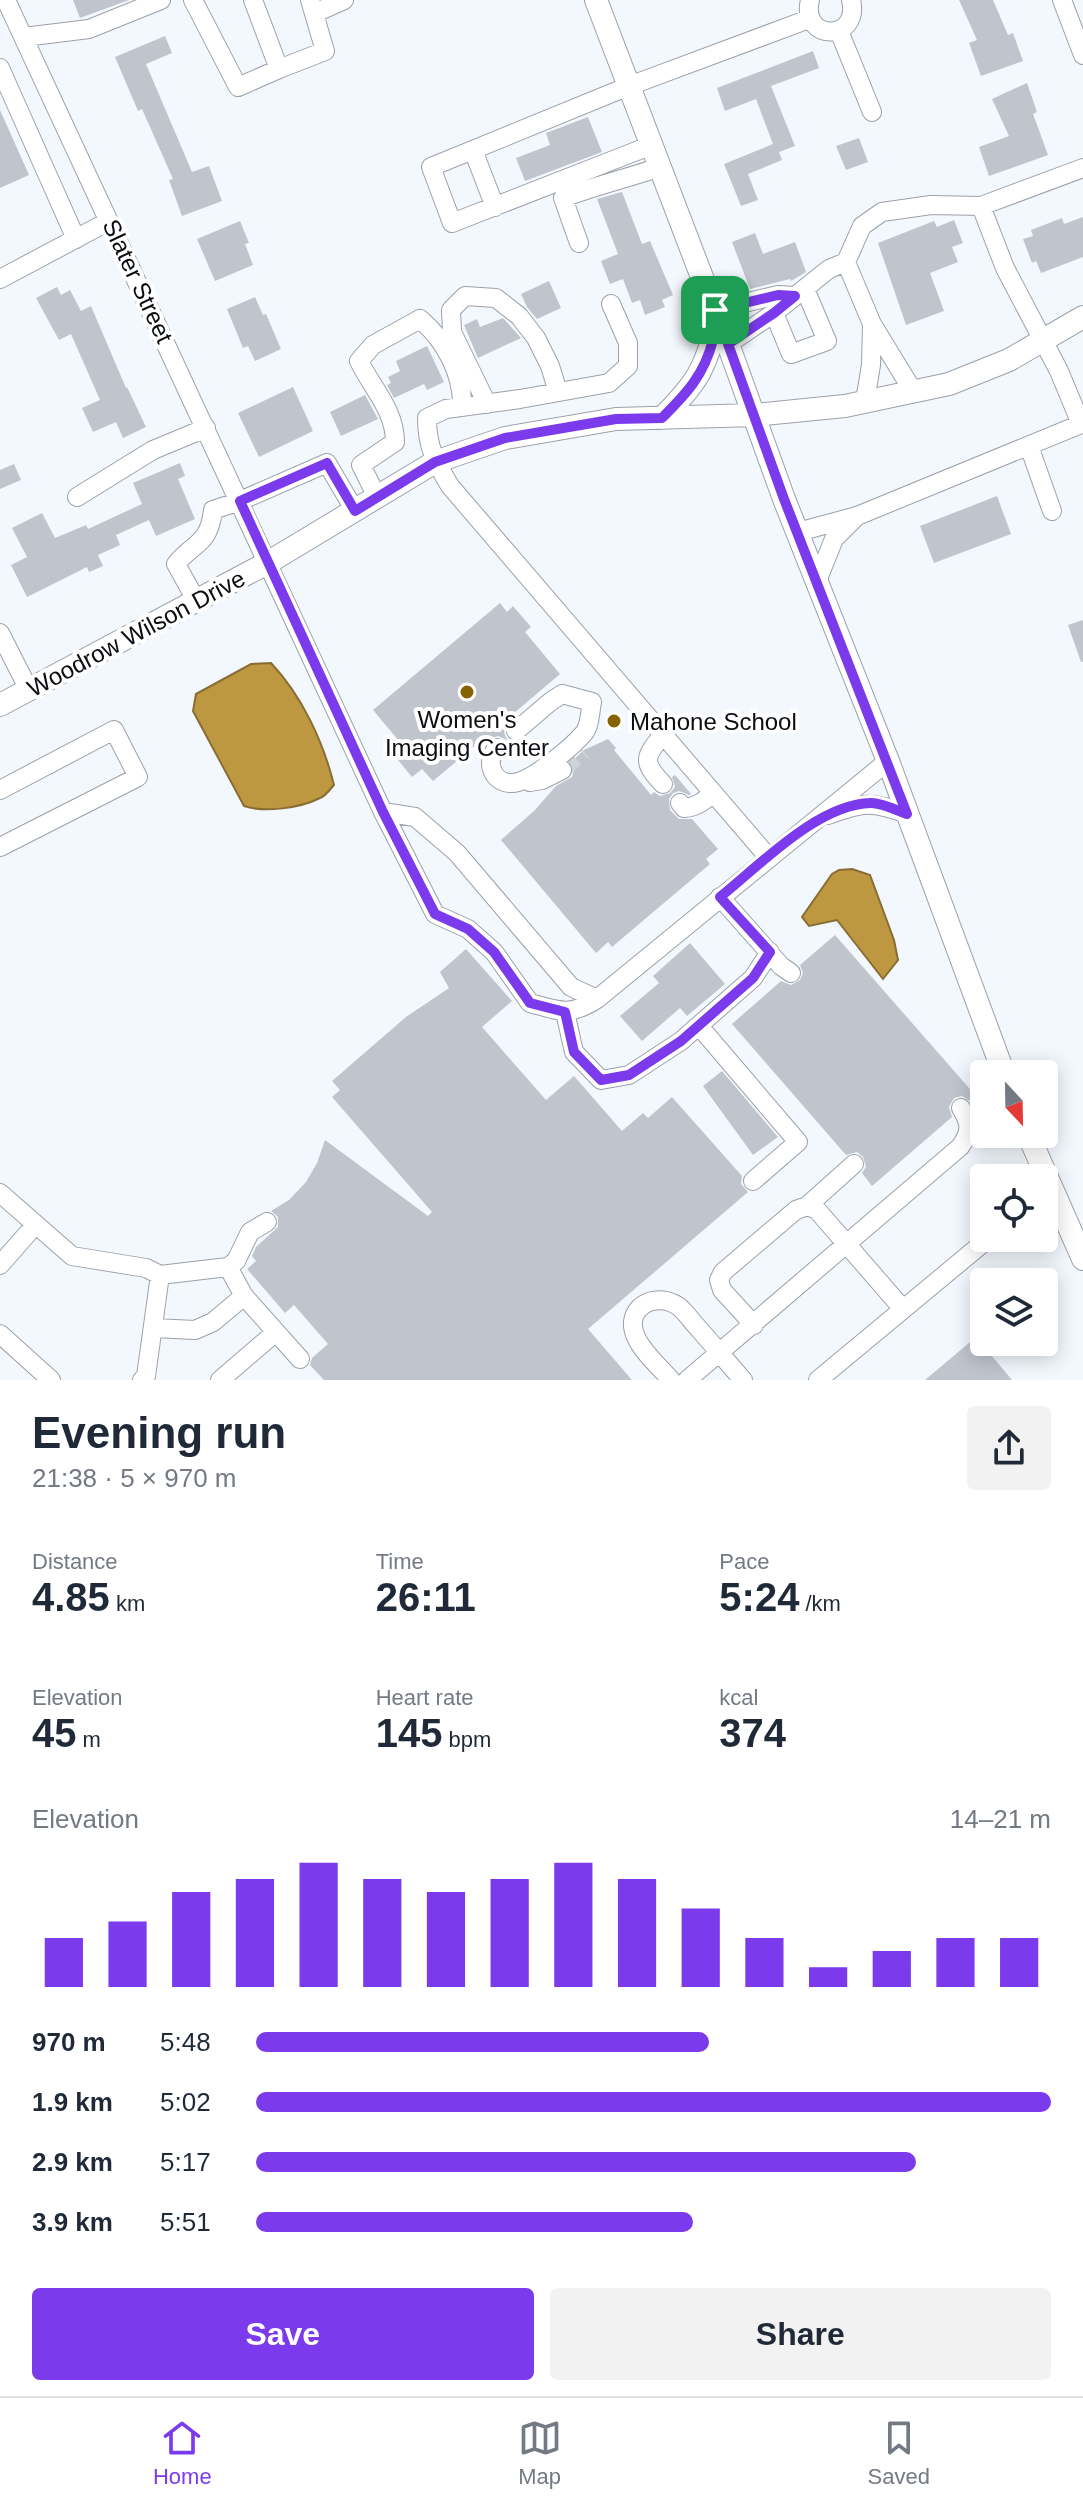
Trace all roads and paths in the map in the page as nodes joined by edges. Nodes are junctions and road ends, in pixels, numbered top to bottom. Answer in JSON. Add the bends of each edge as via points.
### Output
{"nodes":[{"id":1,"x":6,"y":0,"type":"edge"},
{"id":2,"x":161,"y":0,"type":"edge"},
{"id":3,"x":193,"y":0,"type":"edge"},
{"id":4,"x":253,"y":0,"type":"edge"},
{"id":5,"x":344,"y":0,"type":"edge"},
{"id":6,"x":596,"y":0,"type":"edge"},
{"id":7,"x":851,"y":0,"type":"edge"},
{"id":8,"x":1062,"y":0,"type":"edge"},
{"id":9,"x":312,"y":6,"type":"edge"},
{"id":10,"x":810,"y":10,"type":"edge"},
{"id":11,"x":839,"y":31,"type":"junction"},
{"id":12,"x":24,"y":37,"type":"junction"},
{"id":13,"x":1083,"y":55,"type":"edge"},
{"id":14,"x":0,"y":68,"type":"edge"},
{"id":15,"x":279,"y":69,"type":"junction"},
{"id":16,"x":629,"y":86,"type":"junction"},
{"id":17,"x":872,"y":112,"type":"dead end"},
{"id":18,"x":652,"y":145,"type":"junction"},
{"id":19,"x":473,"y":150,"type":"junction"},
{"id":20,"x":660,"y":167,"type":"junction"},
{"id":21,"x":1083,"y":168,"type":"edge"},
{"id":22,"x":981,"y":206,"type":"junction"},
{"id":23,"x":495,"y":207,"type":"junction"},
{"id":24,"x":109,"y":221,"type":"junction"},
{"id":25,"x":76,"y":239,"type":"junction"},
{"id":26,"x":579,"y":243,"type":"dead end"},
{"id":27,"x":846,"y":262,"type":"junction"},
{"id":28,"x":0,"y":279,"type":"edge"},
{"id":29,"x":800,"y":293,"type":"junction"},
{"id":30,"x":611,"y":304,"type":"dead end"},
{"id":31,"x":774,"y":313,"type":"junction"},
{"id":32,"x":717,"y":314,"type":"junction"},
{"id":33,"x":1083,"y":317,"type":"edge"},
{"id":34,"x":872,"y":324,"type":"junction"},
{"id":35,"x":1043,"y":340,"type":"junction"},
{"id":36,"x":728,"y":344,"type":"junction"},
{"id":37,"x":913,"y":391,"type":"junction"},
{"id":38,"x":558,"y":392,"type":"junction"},
{"id":39,"x":865,"y":401,"type":"junction"},
{"id":40,"x":487,"y":404,"type":"junction"},
{"id":41,"x":462,"y":407,"type":"junction"},
{"id":42,"x":755,"y":415,"type":"junction"},
{"id":43,"x":662,"y":418,"type":"junction"},
{"id":44,"x":206,"y":428,"type":"junction"},
{"id":45,"x":1029,"y":446,"type":"junction"},
{"id":46,"x":435,"y":462,"type":"junction"},
{"id":47,"x":77,"y":497,"type":"dead end"},
{"id":48,"x":377,"y":497,"type":"junction"},
{"id":49,"x":240,"y":501,"type":"junction"},
{"id":50,"x":355,"y":511,"type":"junction"},
{"id":51,"x":1052,"y":511,"type":"dead end"},
{"id":52,"x":857,"y":516,"type":"junction"},
{"id":53,"x":798,"y":532,"type":"junction"},
{"id":54,"x":269,"y":562,"type":"junction"},
{"id":55,"x":817,"y":581,"type":"junction"},
{"id":56,"x":196,"y":600,"type":"junction"},
{"id":57,"x":1,"y":639,"type":"edge"},
{"id":58,"x":617,"y":681,"type":"junction"},
{"id":59,"x":29,"y":690,"type":"junction"},
{"id":60,"x":0,"y":705,"type":"edge"},
{"id":61,"x":590,"y":711,"type":"junction"},
{"id":62,"x":516,"y":731,"type":"dead end"},
{"id":63,"x":663,"y":735,"type":"junction"},
{"id":64,"x":497,"y":748,"type":"dead end"},
{"id":65,"x":583,"y":751,"type":"tunnel mouth"},
{"id":66,"x":888,"y":761,"type":"junction"},
{"id":67,"x":562,"y":770,"type":"tunnel mouth"},
{"id":68,"x":515,"y":784,"type":"junction"},
{"id":69,"x":663,"y":784,"type":"dead end"},
{"id":70,"x":0,"y":790,"type":"edge"},
{"id":71,"x":713,"y":793,"type":"junction"},
{"id":72,"x":680,"y":803,"type":"dead end"},
{"id":73,"x":383,"y":812,"type":"junction"},
{"id":74,"x":907,"y":814,"type":"junction"},
{"id":75,"x":814,"y":821,"type":"junction"},
{"id":76,"x":0,"y":847,"type":"edge"},
{"id":77,"x":769,"y":858,"type":"junction"},
{"id":78,"x":720,"y":897,"type":"junction"},
{"id":79,"x":597,"y":999,"type":"junction"},
{"id":80,"x":565,"y":1012,"type":"junction"},
{"id":81,"x":699,"y":1026,"type":"junction"},
{"id":82,"x":999,"y":1060,"type":"edge"},
{"id":83,"x":961,"y":1108,"type":"dead end"},
{"id":84,"x":854,"y":1164,"type":"dead end"},
{"id":85,"x":753,"y":1181,"type":"dead end"},
{"id":86,"x":0,"y":1193,"type":"edge"},
{"id":87,"x":807,"y":1206,"type":"junction"},
{"id":88,"x":1058,"y":1211,"type":"edge"},
{"id":89,"x":267,"y":1222,"type":"dead end"},
{"id":90,"x":35,"y":1225,"type":"junction"},
{"id":91,"x":846,"y":1243,"type":"junction"},
{"id":92,"x":972,"y":1252,"type":"edge"},
{"id":93,"x":1083,"y":1259,"type":"edge"},
{"id":94,"x":1,"y":1261,"type":"edge"},
{"id":95,"x":228,"y":1267,"type":"junction"},
{"id":96,"x":160,"y":1275,"type":"junction"},
{"id":97,"x":244,"y":1296,"type":"junction"},
{"id":98,"x":902,"y":1308,"type":"junction"},
{"id":99,"x":754,"y":1325,"type":"junction"},
{"id":100,"x":154,"y":1328,"type":"junction"},
{"id":101,"x":276,"y":1332,"type":"junction"},
{"id":102,"x":0,"y":1334,"type":"edge"},
{"id":103,"x":719,"y":1352,"type":"junction"},
{"id":104,"x":300,"y":1359,"type":"dead end"},
{"id":105,"x":51,"y":1380,"type":"edge"},
{"id":106,"x":142,"y":1380,"type":"edge"},
{"id":107,"x":220,"y":1380,"type":"edge"},
{"id":108,"x":671,"y":1380,"type":"edge"},
{"id":109,"x":687,"y":1380,"type":"edge"},
{"id":110,"x":743,"y":1380,"type":"edge"},
{"id":111,"x":818,"y":1380,"type":"edge"}],
"edges":[{"from":1,"to":12,"type":"street","name":"Slater Street"},
{"from":2,"to":12,"type":"street","via":[[89,29]]},
{"from":3,"to":15,"type":"street","via":[[238,87]]},
{"from":4,"to":15,"type":"street"},
{"from":5,"to":9,"type":"street"},
{"from":6,"to":16,"type":"main road"},
{"from":7,"to":11,"type":"street","via":[[851,18]]},
{"from":8,"to":13,"type":"street"},
{"from":9,"to":15,"type":"street","via":[[325,51]]},
{"from":10,"to":11,"type":"street","via":[[822,30]]},
{"from":10,"to":16,"type":"street"},
{"from":11,"to":17,"type":"street"},
{"from":12,"to":24,"type":"street","name":"Slater Street"},
{"from":14,"to":25,"type":"street"},
{"from":16,"to":18,"type":"main road"},
{"from":16,"to":19,"type":"street"},
{"from":18,"to":20,"type":"main road"},
{"from":18,"to":23,"type":"street"},
{"from":19,"to":23,"type":"street"},
{"from":19,"to":23,"type":"street","via":[[431,167],[452,223]]},
{"from":20,"to":26,"type":"street","via":[[563,198]]},
{"from":20,"to":32,"type":"main road"},
{"from":21,"to":22,"type":"street"},
{"from":22,"to":27,"type":"street","via":[[931,205],[882,212],[862,226]]},
{"from":22,"to":35,"type":"street","via":[[1005,268]]},
{"from":24,"to":25,"type":"street"},
{"from":24,"to":44,"type":"street","name":"Slater Street"},
{"from":25,"to":28,"type":"street"},
{"from":27,"to":29,"type":"street"},
{"from":27,"to":34,"type":"street"},
{"from":29,"to":31,"type":"street"},
{"from":29,"to":31,"type":"street","via":[[827,341],[791,354]]},
{"from":29,"to":32,"type":"street"},
{"from":30,"to":38,"type":"street","via":[[628,343],[628,366],[609,383]]},
{"from":31,"to":36,"type":"street"},
{"from":32,"to":36,"type":"main road"},
{"from":32,"to":43,"type":"main road","via":[[708,359],[693,385]]},
{"from":33,"to":35,"type":"main road","name":"Woodrow Wilson Drive"},
{"from":34,"to":37,"type":"street"},
{"from":34,"to":39,"type":"street"},
{"from":35,"to":37,"type":"main road","name":"Woodrow Wilson Drive","via":[[949,384]]},
{"from":35,"to":45,"type":"street","via":[[1081,424]]},
{"from":36,"to":42,"type":"main road"},
{"from":37,"to":39,"type":"main road","name":"Woodrow Wilson Drive"},
{"from":38,"to":40,"type":"street"},
{"from":38,"to":40,"type":"street","via":[[536,338],[519,316],[496,298],[465,296],[451,310],[452,332]]},
{"from":39,"to":42,"type":"main road","name":"Woodrow Wilson Drive"},
{"from":40,"to":41,"type":"street"},
{"from":41,"to":46,"type":"street","via":[[427,418],[427,441]]},
{"from":41,"to":48,"type":"street","via":[[463,389],[454,366],[435,331],[420,319],[373,345],[359,361],[393,421],[395,442],[361,465]]},
{"from":42,"to":43,"type":"main road","name":"Woodrow Wilson Drive"},
{"from":42,"to":53,"type":"main road"},
{"from":43,"to":46,"type":"main road","name":"Woodrow Wilson Drive","via":[[616,419],[518,436]]},
{"from":44,"to":47,"type":"street","via":[[153,450]]},
{"from":44,"to":49,"type":"street","name":"Slater Street"},
{"from":45,"to":51,"type":"street"},
{"from":45,"to":52,"type":"street"},
{"from":46,"to":48,"type":"main road","name":"Woodrow Wilson Drive"},
{"from":46,"to":58,"type":"street"},
{"from":48,"to":50,"type":"main road","name":"Woodrow Wilson Drive"},
{"from":49,"to":50,"type":"street","via":[[327,463]]},
{"from":49,"to":54,"type":"street","name":"Slater Street"},
{"from":49,"to":56,"type":"street","via":[[213,510],[204,540],[176,564]]},
{"from":50,"to":54,"type":"main road","name":"Woodrow Wilson Drive"},
{"from":52,"to":53,"type":"street"},
{"from":52,"to":55,"type":"street","via":[[834,539]]},
{"from":53,"to":55,"type":"main road"},
{"from":54,"to":56,"type":"main road","name":"Woodrow Wilson Drive"},
{"from":54,"to":73,"type":"street","name":"Slater Street"},
{"from":55,"to":66,"type":"main road"},
{"from":56,"to":59,"type":"main road","name":"Woodrow Wilson Drive"},
{"from":57,"to":59,"type":"street"},
{"from":58,"to":61,"type":"street"},
{"from":58,"to":63,"type":"street"},
{"from":59,"to":60,"type":"main road","name":"Woodrow Wilson Drive"},
{"from":61,"to":62,"type":"street","via":[[562,694]]},
{"from":61,"to":65,"type":"street","via":[[591,739]]},
{"from":61,"to":68,"type":"street","via":[[586,731]]},
{"from":63,"to":69,"type":"street","via":[[649,751],[647,763]]},
{"from":63,"to":71,"type":"street"},
{"from":64,"to":68,"type":"street","via":[[490,765],[494,775]]},
{"from":66,"to":74,"type":"main road"},
{"from":66,"to":75,"type":"street"},
{"from":67,"to":68,"type":"street"},
{"from":70,"to":76,"type":"street","via":[[114,730],[138,777]]},
{"from":71,"to":72,"type":"street","via":[[691,808]]},
{"from":71,"to":77,"type":"street"},
{"from":73,"to":79,"type":"street","via":[[415,817],[457,853],[571,987]]},
{"from":73,"to":80,"type":"street","name":"Slater Street","via":[[435,914],[468,929],[494,952],[530,1003]]},
{"from":74,"to":75,"type":"street","via":[[872,803]]},
{"from":74,"to":82,"type":"main road"},
{"from":75,"to":77,"type":"street"},
{"from":77,"to":78,"type":"street"},
{"from":78,"to":79,"type":"street"},
{"from":78,"to":81,"type":"street","via":[[781,968],[753,978]]},
{"from":79,"to":80,"type":"street"},
{"from":80,"to":81,"type":"street","via":[[574,1052],[601,1080],[629,1075]]},
{"from":81,"to":85,"type":"street","via":[[798,1142]]},
{"from":83,"to":91,"type":"street","via":[[970,1122],[960,1147]]},
{"from":84,"to":87,"type":"street"},
{"from":86,"to":90,"type":"street"},
{"from":87,"to":91,"type":"street"},
{"from":87,"to":99,"type":"street","via":[[796,1210],[719,1280]]},
{"from":88,"to":93,"type":"main road"},
{"from":89,"to":95,"type":"street","via":[[250,1232]]},
{"from":90,"to":94,"type":"street"},
{"from":90,"to":96,"type":"street","via":[[72,1256]]},
{"from":91,"to":98,"type":"street"},
{"from":91,"to":99,"type":"street"},
{"from":92,"to":98,"type":"street"},
{"from":95,"to":96,"type":"street"},
{"from":95,"to":97,"type":"street"},
{"from":96,"to":100,"type":"street"},
{"from":97,"to":100,"type":"street","via":[[195,1330]]},
{"from":97,"to":101,"type":"street"},
{"from":98,"to":111,"type":"street"},
{"from":99,"to":103,"type":"street"},
{"from":100,"to":106,"type":"street"},
{"from":101,"to":104,"type":"street"},
{"from":101,"to":107,"type":"street"},
{"from":102,"to":105,"type":"street"},
{"from":103,"to":108,"type":"street","via":[[679,1307],[651,1300],[640,1307],[633,1328]]},
{"from":103,"to":109,"type":"street"},
{"from":103,"to":110,"type":"street"}]}
